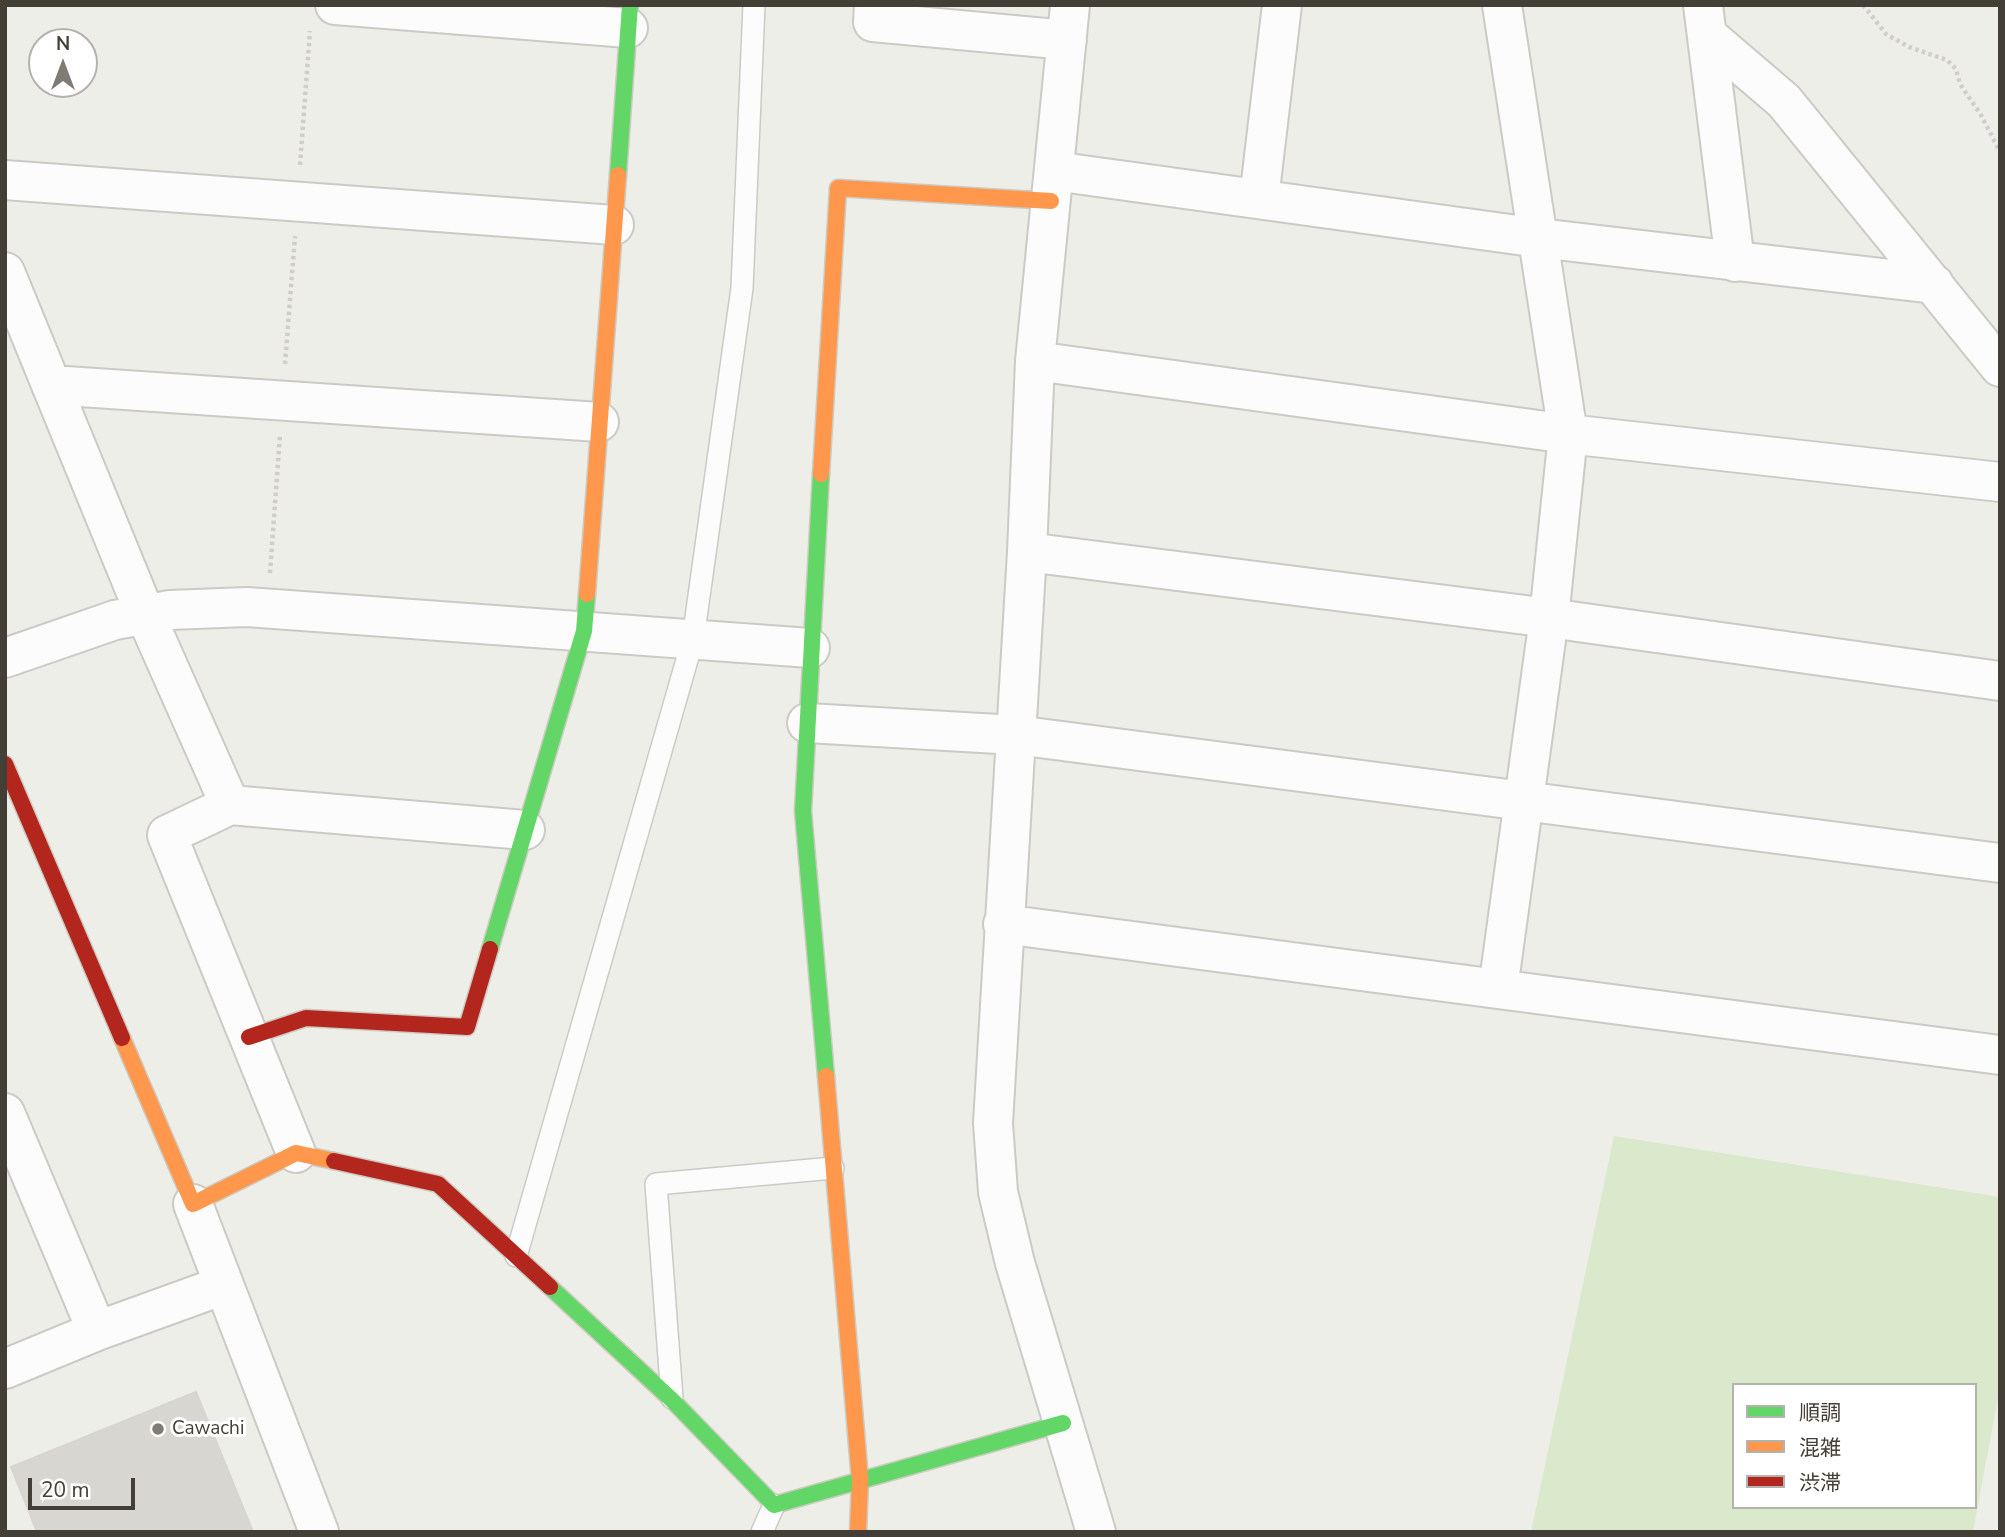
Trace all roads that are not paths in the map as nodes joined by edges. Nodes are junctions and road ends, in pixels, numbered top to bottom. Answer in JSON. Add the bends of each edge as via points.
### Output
{"nodes":[{"id":1,"x":754,"y":5,"type":"edge"},
{"id":2,"x":874,"y":5,"type":"edge"},
{"id":3,"x":1282,"y":5,"type":"edge"},
{"id":4,"x":1502,"y":5,"type":"edge"},
{"id":5,"x":323,"y":12,"type":"edge"},
{"id":6,"x":629,"y":17,"type":"edge"},
{"id":7,"x":1705,"y":21,"type":"edge"},
{"id":8,"x":1069,"y":22,"type":"edge"},
{"id":9,"x":5,"y":180,"type":"edge"},
{"id":10,"x":1052,"y":186,"type":"junction"},
{"id":11,"x":1259,"y":199,"type":"junction"},
{"id":12,"x":614,"y":225,"type":"junction"},
{"id":13,"x":1538,"y":238,"type":"junction"},
{"id":14,"x":1735,"y":262,"type":"junction"},
{"id":15,"x":5,"y":272,"type":"edge"},
{"id":16,"x":1934,"y":284,"type":"junction"},
{"id":17,"x":1035,"y":361,"type":"junction"},
{"id":18,"x":2000,"y":366,"type":"edge"},
{"id":19,"x":51,"y":385,"type":"junction"},
{"id":20,"x":599,"y":422,"type":"junction"},
{"id":21,"x":1568,"y":434,"type":"junction"},
{"id":22,"x":2000,"y":482,"type":"edge"},
{"id":23,"x":1027,"y":552,"type":"junction"},
{"id":24,"x":145,"y":614,"type":"junction"},
{"id":25,"x":1549,"y":618,"type":"junction"},
{"id":26,"x":584,"y":631,"type":"junction"},
{"id":27,"x":693,"y":639,"type":"junction"},
{"id":28,"x":810,"y":648,"type":"junction"},
{"id":29,"x":5,"y":658,"type":"edge"},
{"id":30,"x":2000,"y":681,"type":"edge"},
{"id":31,"x":807,"y":723,"type":"junction"},
{"id":32,"x":1016,"y":735,"type":"junction"},
{"id":33,"x":5,"y":764,"type":"edge"},
{"id":34,"x":1525,"y":800,"type":"junction"},
{"id":35,"x":230,"y":805,"type":"junction"},
{"id":36,"x":525,"y":830,"type":"junction"},
{"id":37,"x":2000,"y":863,"type":"edge"},
{"id":38,"x":1003,"y":924,"type":"junction"},
{"id":39,"x":1498,"y":989,"type":"junction"},
{"id":40,"x":249,"y":1037,"type":"junction"},
{"id":41,"x":2000,"y":1055,"type":"edge"},
{"id":42,"x":5,"y":1113,"type":"edge"},
{"id":43,"x":296,"y":1153,"type":"junction"},
{"id":44,"x":833,"y":1168,"type":"junction"},
{"id":45,"x":193,"y":1204,"type":"junction"},
{"id":46,"x":516,"y":1256,"type":"junction"},
{"id":47,"x":225,"y":1285,"type":"junction"},
{"id":48,"x":97,"y":1331,"type":"junction"},
{"id":49,"x":5,"y":1368,"type":"edge"},
{"id":50,"x":672,"y":1400,"type":"junction"},
{"id":51,"x":1063,"y":1423,"type":"junction"},
{"id":52,"x":860,"y":1480,"type":"junction"},
{"id":53,"x":774,"y":1505,"type":"junction"},
{"id":54,"x":319,"y":1532,"type":"edge"},
{"id":55,"x":762,"y":1532,"type":"edge"},
{"id":56,"x":858,"y":1532,"type":"edge"},
{"id":57,"x":1096,"y":1532,"type":"edge"}],
"edges":[{"from":1,"to":27,"type":"lane","via":[[742,288]]},
{"from":2,"to":8,"type":"street","via":[[873,22]]},
{"from":3,"to":11,"type":"street"},
{"from":4,"to":13,"type":"street"},
{"from":5,"to":6,"type":"street"},
{"from":6,"to":12,"type":"street"},
{"from":7,"to":14,"type":"street"},
{"from":7,"to":16,"type":"street","via":[[1784,101]]},
{"from":8,"to":10,"type":"street"},
{"from":9,"to":12,"type":"street"},
{"from":10,"to":11,"type":"street"},
{"from":10,"to":17,"type":"street"},
{"from":10,"to":28,"type":"street","via":[[838,188]]},
{"from":11,"to":13,"type":"street"},
{"from":12,"to":20,"type":"street"},
{"from":13,"to":14,"type":"street"},
{"from":13,"to":21,"type":"street"},
{"from":14,"to":16,"type":"street"},
{"from":15,"to":19,"type":"street"},
{"from":16,"to":18,"type":"street"},
{"from":17,"to":21,"type":"street"},
{"from":17,"to":23,"type":"street"},
{"from":19,"to":20,"type":"street"},
{"from":19,"to":24,"type":"street"},
{"from":20,"to":26,"type":"street"},
{"from":21,"to":22,"type":"street"},
{"from":21,"to":25,"type":"street"},
{"from":23,"to":25,"type":"street"},
{"from":23,"to":32,"type":"street"},
{"from":24,"to":26,"type":"street","via":[[267,608]]},
{"from":24,"to":29,"type":"street"},
{"from":24,"to":35,"type":"street"},
{"from":25,"to":30,"type":"street"},
{"from":25,"to":34,"type":"street"},
{"from":26,"to":27,"type":"street"},
{"from":26,"to":36,"type":"street"},
{"from":27,"to":28,"type":"street"},
{"from":27,"to":46,"type":"lane"},
{"from":28,"to":31,"type":"street"},
{"from":31,"to":32,"type":"street"},
{"from":31,"to":44,"type":"street","via":[[803,811]]},
{"from":32,"to":34,"type":"street"},
{"from":32,"to":38,"type":"street"},
{"from":33,"to":45,"type":"street"},
{"from":34,"to":37,"type":"street"},
{"from":34,"to":39,"type":"street"},
{"from":35,"to":36,"type":"street"},
{"from":35,"to":40,"type":"street","via":[[167,835]]},
{"from":36,"to":40,"type":"street","via":[[467,1027],[306,1018]]},
{"from":38,"to":39,"type":"street"},
{"from":38,"to":51,"type":"street","via":[[993,1124],[998,1192]]},
{"from":39,"to":41,"type":"street"},
{"from":40,"to":43,"type":"street"},
{"from":42,"to":48,"type":"street"},
{"from":43,"to":45,"type":"street"},
{"from":43,"to":46,"type":"street","via":[[438,1184]]},
{"from":44,"to":50,"type":"lane","via":[[656,1184]]},
{"from":44,"to":52,"type":"street"},
{"from":45,"to":47,"type":"street"},
{"from":46,"to":50,"type":"street"},
{"from":47,"to":48,"type":"street"},
{"from":47,"to":54,"type":"street"},
{"from":48,"to":49,"type":"street"},
{"from":50,"to":53,"type":"street"},
{"from":51,"to":52,"type":"street"},
{"from":51,"to":57,"type":"street"},
{"from":52,"to":53,"type":"street"},
{"from":52,"to":56,"type":"street"},
{"from":53,"to":55,"type":"lane"}]}
